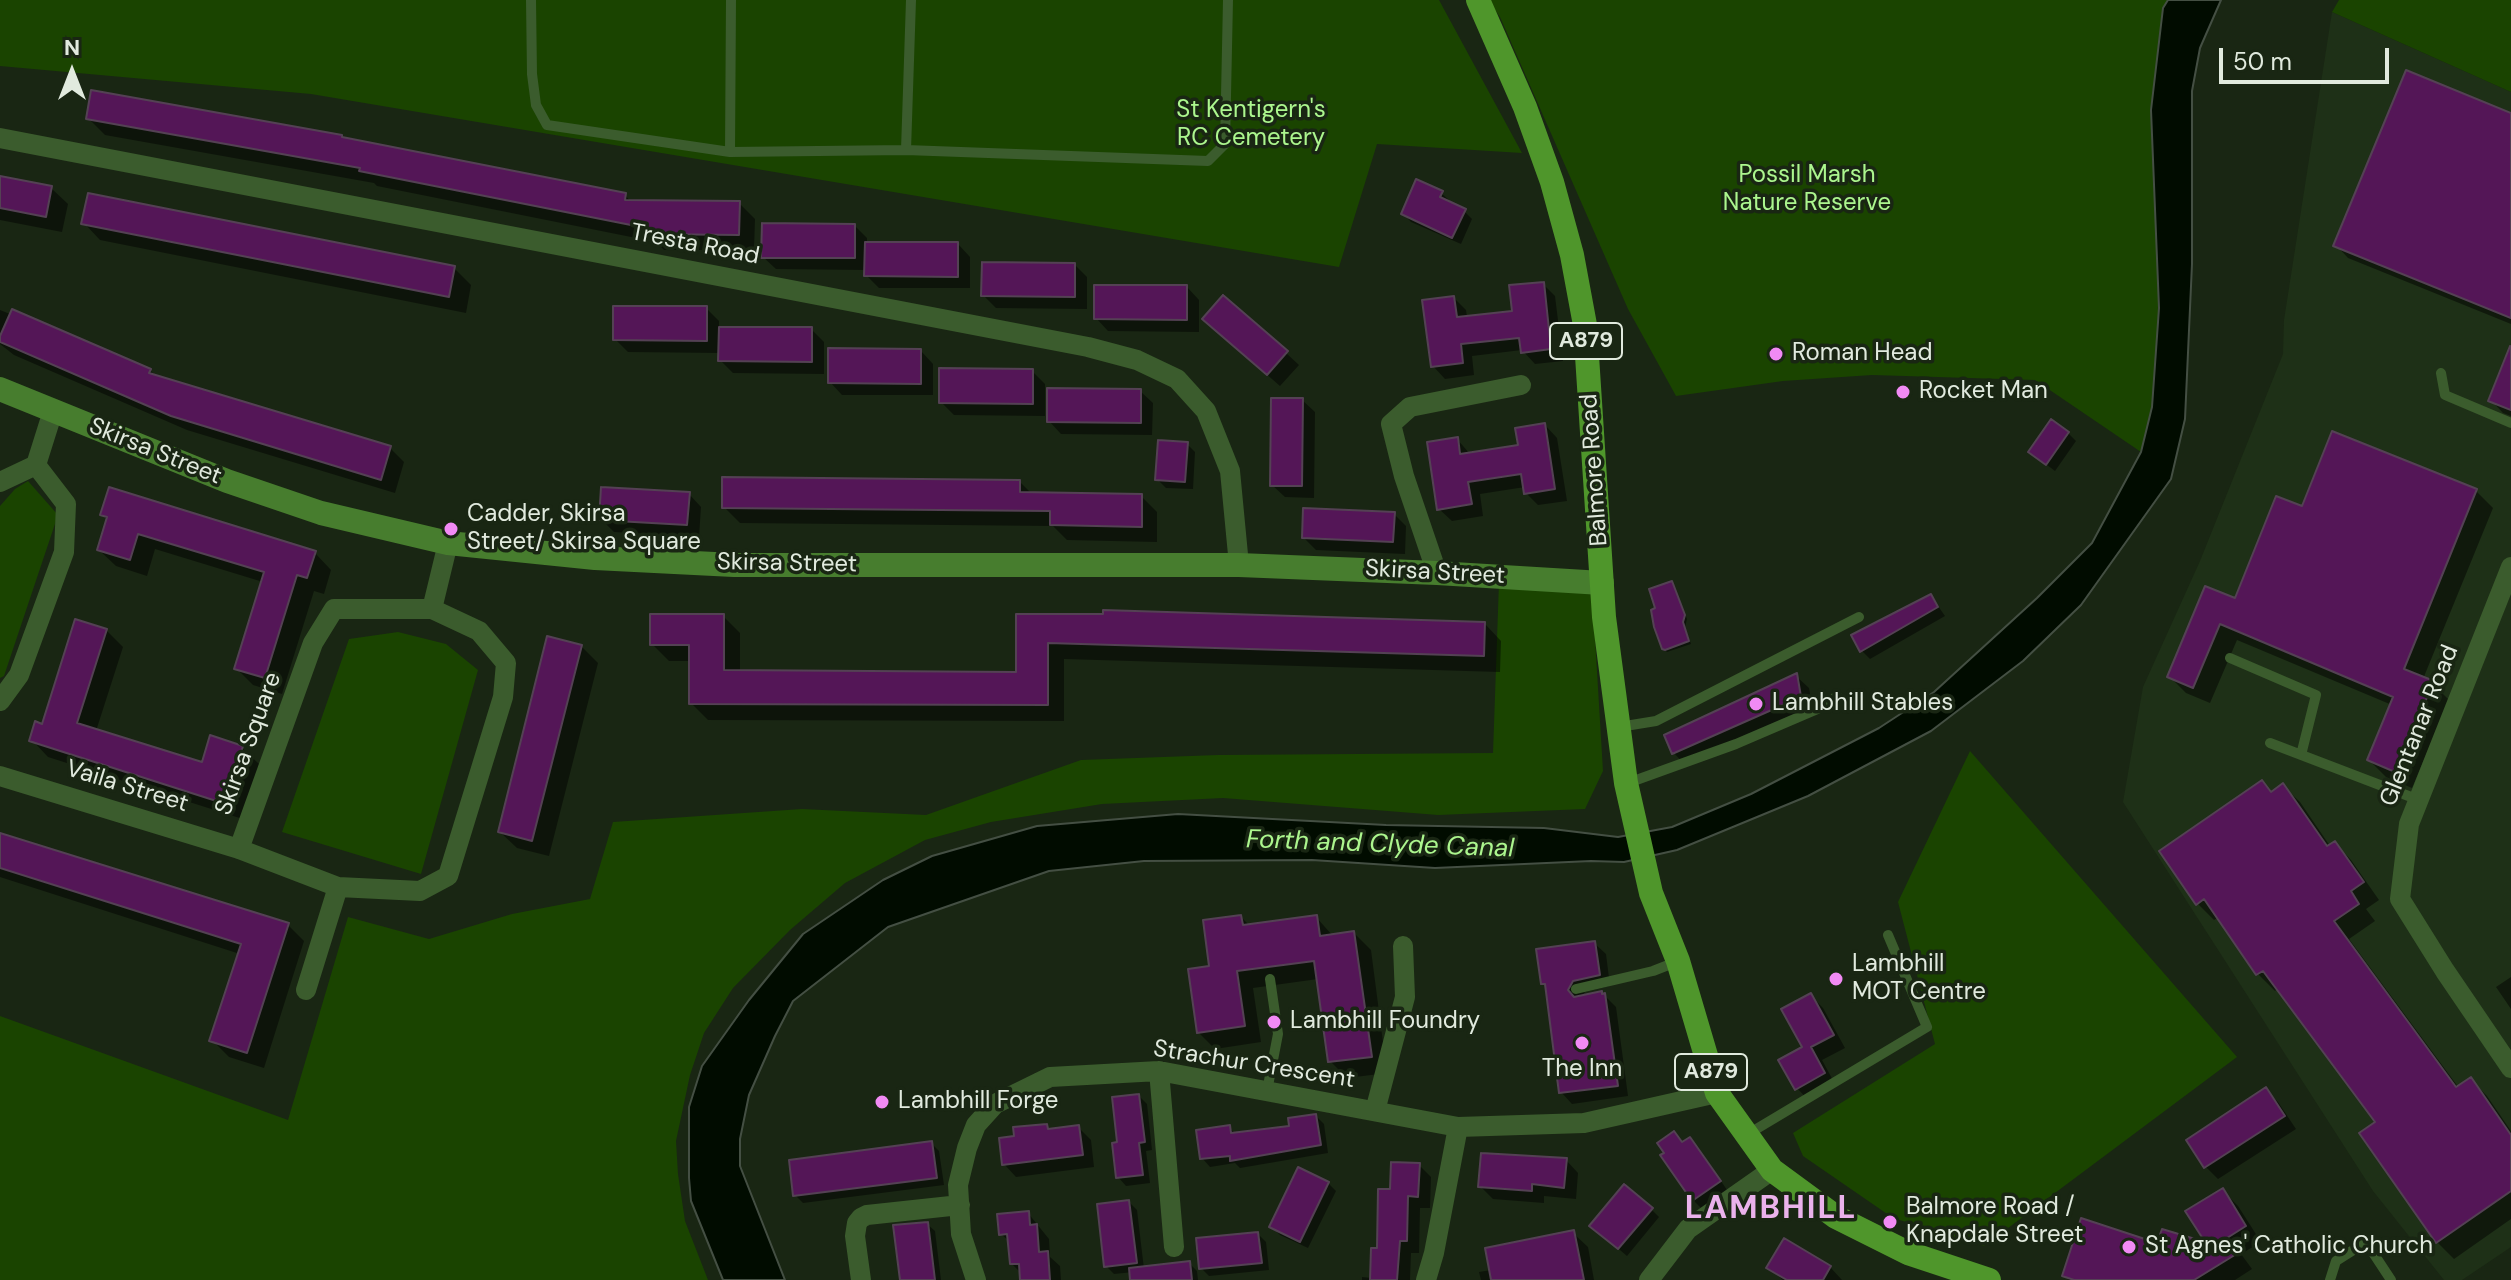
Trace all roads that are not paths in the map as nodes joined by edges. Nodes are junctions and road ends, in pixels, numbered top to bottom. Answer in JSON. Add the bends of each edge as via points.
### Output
{"nodes":[{"id":1,"x":531,"y":0,"type":"edge"},
{"id":2,"x":731,"y":0,"type":"edge"},
{"id":3,"x":911,"y":0,"type":"edge"},
{"id":4,"x":1228,"y":0,"type":"edge"},
{"id":5,"x":1478,"y":0,"type":"edge"},
{"id":6,"x":0,"y":138,"type":"edge"},
{"id":7,"x":906,"y":150,"type":"junction"},
{"id":8,"x":730,"y":152,"type":"junction"},
{"id":9,"x":2441,"y":373,"type":"dead end"},
{"id":10,"x":1521,"y":385,"type":"dead end"},
{"id":11,"x":0,"y":389,"type":"edge"},
{"id":12,"x":53,"y":411,"type":"junction"},
{"id":13,"x":2511,"y":423,"type":"edge"},
{"id":14,"x":36,"y":465,"type":"junction"},
{"id":15,"x":0,"y":482,"type":"edge"},
{"id":16,"x":448,"y":543,"type":"junction"},
{"id":17,"x":1239,"y":565,"type":"junction"},
{"id":18,"x":2511,"y":567,"type":"edge"},
{"id":19,"x":1437,"y":573,"type":"junction"},
{"id":20,"x":1602,"y":583,"type":"junction"},
{"id":21,"x":432,"y":609,"type":"junction"},
{"id":22,"x":1859,"y":617,"type":"dead end"},
{"id":23,"x":2230,"y":658,"type":"dead end"},
{"id":24,"x":1837,"y":696,"type":"dead end"},
{"id":25,"x":0,"y":701,"type":"edge"},
{"id":26,"x":1617,"y":727,"type":"junction"},
{"id":27,"x":2270,"y":743,"type":"dead end"},
{"id":28,"x":2301,"y":755,"type":"junction"},
{"id":29,"x":0,"y":776,"type":"edge"},
{"id":30,"x":1626,"y":783,"type":"junction"},
{"id":31,"x":2419,"y":800,"type":"junction"},
{"id":32,"x":239,"y":849,"type":"junction"},
{"id":33,"x":338,"y":887,"type":"junction"},
{"id":34,"x":1888,"y":935,"type":"dead end"},
{"id":35,"x":1403,"y":946,"type":"dead end"},
{"id":36,"x":1678,"y":961,"type":"junction"},
{"id":37,"x":1270,"y":979,"type":"dead end"},
{"id":38,"x":1576,"y":989,"type":"dead end"},
{"id":39,"x":306,"y":990,"type":"dead end"},
{"id":40,"x":2511,"y":1068,"type":"edge"},
{"id":41,"x":1159,"y":1071,"type":"junction"},
{"id":42,"x":1267,"y":1092,"type":"junction"},
{"id":43,"x":1717,"y":1093,"type":"junction"},
{"id":44,"x":1375,"y":1111,"type":"junction"},
{"id":45,"x":1458,"y":1127,"type":"junction"},
{"id":46,"x":1746,"y":1135,"type":"junction"},
{"id":47,"x":1772,"y":1170,"type":"junction"},
{"id":48,"x":960,"y":1205,"type":"junction"},
{"id":49,"x":1174,"y":1247,"type":"dead end"},
{"id":50,"x":861,"y":1280,"type":"edge"},
{"id":51,"x":976,"y":1280,"type":"edge"},
{"id":52,"x":1426,"y":1280,"type":"edge"},
{"id":53,"x":1649,"y":1280,"type":"edge"},
{"id":54,"x":1989,"y":1280,"type":"edge"},
{"id":55,"x":2330,"y":1280,"type":"edge"},
{"id":56,"x":2391,"y":1280,"type":"edge"}],
"edges":[{"from":1,"to":8,"type":"lane","via":[[532,74],[536,105],[547,125]]},
{"from":2,"to":8,"type":"lane"},
{"from":3,"to":7,"type":"lane"},
{"from":4,"to":7,"type":"lane","via":[[1225,144],[1208,161]]},
{"from":5,"to":20,"type":"main road","name":"Balmore Road","number":"A879","via":[[1525,107],[1572,255],[1585,325]]},
{"from":6,"to":17,"type":"street","name":"Tresta Road","via":[[1137,360],[1177,379],[1206,411],[1230,471]]},
{"from":7,"to":8,"type":"lane"},
{"from":9,"to":13,"type":"lane","via":[[2445,395]]},
{"from":10,"to":19,"type":"street","via":[[1410,407],[1391,424]]},
{"from":11,"to":12,"type":"street","name":"Skirsa Street"},
{"from":12,"to":14,"type":"street"},
{"from":12,"to":16,"type":"street","name":"Skirsa Street","via":[[321,513]]},
{"from":14,"to":15,"type":"street"},
{"from":14,"to":25,"type":"street","via":[[66,504],[64,552],[19,675]]},
{"from":16,"to":17,"type":"street","name":"Skirsa Street","via":[[734,565]]},
{"from":16,"to":21,"type":"street"},
{"from":17,"to":19,"type":"street","name":"Skirsa Street"},
{"from":18,"to":31,"type":"street","name":"Glentanar Road"},
{"from":19,"to":20,"type":"street","name":"Skirsa Street"},
{"from":20,"to":26,"type":"main road","name":"Balmore Road","number":"A879"},
{"from":21,"to":32,"type":"street","name":"Skirsa Square","via":[[334,609],[313,643]]},
{"from":21,"to":33,"type":"street","name":"Skirsa Square","via":[[479,631],[506,663],[503,697],[448,876],[420,891]]},
{"from":22,"to":26,"type":"lane","via":[[1656,721]]},
{"from":23,"to":28,"type":"lane","via":[[2316,695]]},
{"from":24,"to":30,"type":"lane","via":[[1736,744]]},
{"from":26,"to":30,"type":"main road","name":"Balmore Road","number":"A879"},
{"from":27,"to":28,"type":"lane"},
{"from":28,"to":31,"type":"lane"},
{"from":29,"to":32,"type":"street","name":"Vaila Street"},
{"from":30,"to":36,"type":"main road","name":"Balmore Road","number":"A879","via":[[1651,893]]},
{"from":31,"to":40,"type":"street","name":"Glentanar Road","via":[[2409,824],[2400,899]]},
{"from":32,"to":33,"type":"street","name":"Skirsa Square"},
{"from":33,"to":39,"type":"street"},
{"from":34,"to":46,"type":"lane","via":[[1927,1027]]},
{"from":35,"to":44,"type":"street","via":[[1405,997]]},
{"from":36,"to":38,"type":"lane"},
{"from":36,"to":43,"type":"main road","number":"A879"},
{"from":37,"to":42,"type":"lane","via":[[1278,1034]]},
{"from":41,"to":42,"type":"street","name":"Strachur Crescent"},
{"from":41,"to":48,"type":"street","name":"Strachur Crescent","via":[[1050,1077],[995,1104],[976,1125],[967,1148],[958,1185]]},
{"from":41,"to":49,"type":"street"},
{"from":42,"to":44,"type":"street","name":"Strachur Crescent"},
{"from":43,"to":45,"type":"street","name":"Strachur Crescent","via":[[1584,1123]]},
{"from":43,"to":46,"type":"main road","number":"A879"},
{"from":44,"to":45,"type":"street","name":"Strachur Crescent"},
{"from":45,"to":52,"type":"street"},
{"from":46,"to":47,"type":"main road","number":"A879"},
{"from":47,"to":53,"type":"street","via":[[1688,1229]]},
{"from":47,"to":54,"type":"main road","number":"A879","via":[[1848,1223],[1908,1253]]},
{"from":48,"to":50,"type":"street","via":[[861,1218],[855,1236]]},
{"from":48,"to":51,"type":"street","name":"Strachur Crescent","via":[[961,1234]]},
{"from":55,"to":56,"type":"lane","via":[[2336,1261],[2366,1242]]}]}
